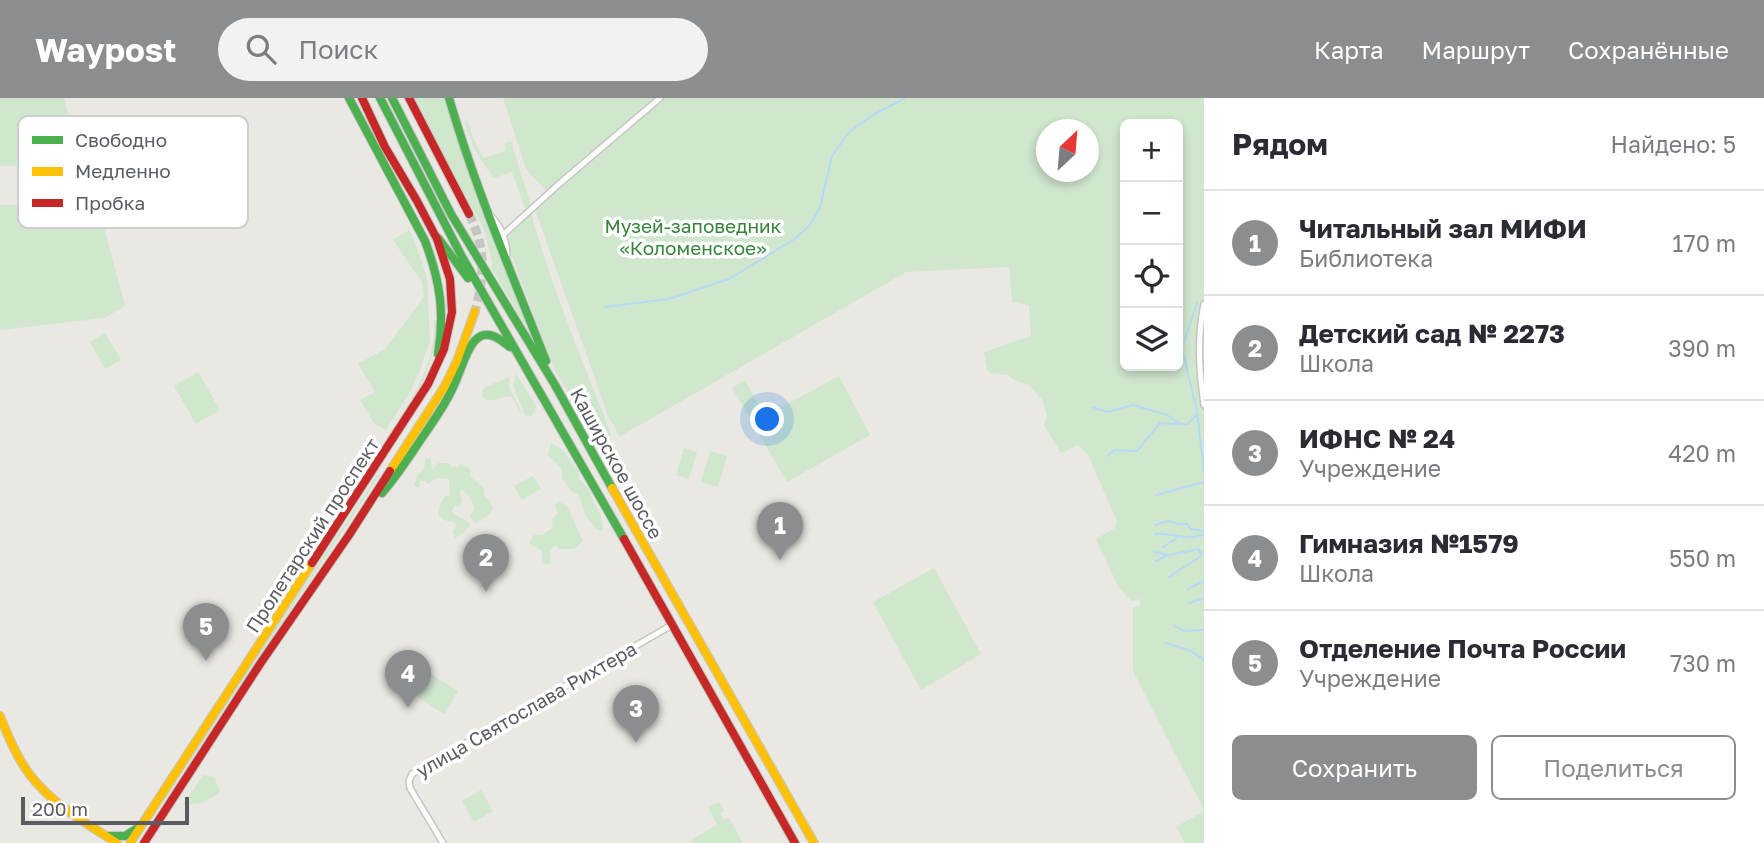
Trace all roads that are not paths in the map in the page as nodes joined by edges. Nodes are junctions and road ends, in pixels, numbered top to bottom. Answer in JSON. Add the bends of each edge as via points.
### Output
{"nodes":[{"id":1,"x":349,"y":98,"type":"edge"},
{"id":2,"x":362,"y":98,"type":"edge"},
{"id":3,"x":380,"y":98,"type":"edge"},
{"id":4,"x":392,"y":98,"type":"edge"},
{"id":5,"x":409,"y":98,"type":"edge"},
{"id":6,"x":449,"y":98,"type":"edge"},
{"id":7,"x":660,"y":98,"type":"edge"},
{"id":8,"x":487,"y":211,"type":"junction"},
{"id":9,"x":469,"y":214,"type":"tunnel mouth"},
{"id":10,"x":430,"y":226,"type":"junction"},
{"id":11,"x":503,"y":235,"type":"junction"},
{"id":12,"x":507,"y":265,"type":"junction"},
{"id":13,"x":1204,"y":304,"type":"edge"},
{"id":14,"x":490,"y":307,"type":"junction"},
{"id":15,"x":475,"y":311,"type":"tunnel mouth"},
{"id":16,"x":521,"y":359,"type":"junction"},
{"id":17,"x":431,"y":380,"type":"junction"},
{"id":18,"x":555,"y":385,"type":"junction"},
{"id":19,"x":1204,"y":405,"type":"edge"},
{"id":20,"x":366,"y":509,"type":"junction"},
{"id":21,"x":672,"y":625,"type":"junction"},
{"id":22,"x":0,"y":716,"type":"edge"},
{"id":23,"x":141,"y":826,"type":"junction"},
{"id":24,"x":108,"y":839,"type":"edge"},
{"id":25,"x":117,"y":843,"type":"edge"},
{"id":26,"x":130,"y":843,"type":"edge"},
{"id":27,"x":145,"y":843,"type":"edge"},
{"id":28,"x":443,"y":843,"type":"edge"},
{"id":29,"x":795,"y":843,"type":"edge"},
{"id":30,"x":814,"y":843,"type":"edge"}],
"edges":[{"from":1,"to":17,"type":"main road","via":[[425,241],[439,279],[443,324]]},
{"from":2,"to":10,"type":"main road"},
{"from":3,"to":14,"type":"main road","name":"Каширское шоссе"},
{"from":4,"to":18,"type":"main road","name":"Каширское шоссе","via":[[451,214]]},
{"from":5,"to":9,"type":"main road"},
{"from":6,"to":8,"type":"main road"},
{"from":7,"to":11,"type":"street"},
{"from":8,"to":11,"type":"street"},
{"from":8,"to":12,"type":"main road"},
{"from":10,"to":14,"type":"main road"},
{"from":10,"to":17,"type":"main road","name":"Пролетарский проспект","via":[[453,301],[447,344]]},
{"from":11,"to":12,"type":"street"},
{"from":12,"to":18,"type":"main road"},
{"from":13,"to":19,"type":"street","via":[[1199,350]]},
{"from":14,"to":16,"type":"main road","name":"Каширское шоссе"},
{"from":15,"to":20,"type":"main road","name":"Пролетарский проспект","via":[[445,386]]},
{"from":16,"to":20,"type":"main road","via":[[499,338],[477,337],[443,405],[395,478]]},
{"from":16,"to":21,"type":"main road","name":"Каширское шоссе"},
{"from":17,"to":23,"type":"main road","name":"Пролетарский проспект"},
{"from":18,"to":30,"type":"main road","name":"Каширское шоссе"},
{"from":20,"to":27,"type":"main road","name":"Пролетарский проспект"},
{"from":21,"to":28,"type":"street","name":"улица Святослава Рихтера","via":[[412,774],[410,788]]},
{"from":21,"to":29,"type":"main road","name":"Каширское шоссе"},
{"from":22,"to":24,"type":"main road","via":[[31,776],[49,796]]},
{"from":23,"to":24,"type":"main road","via":[[127,836]]},
{"from":23,"to":26,"type":"main road","name":"Пролетарский проспект"},
{"from":24,"to":25,"type":"main road"}]}
